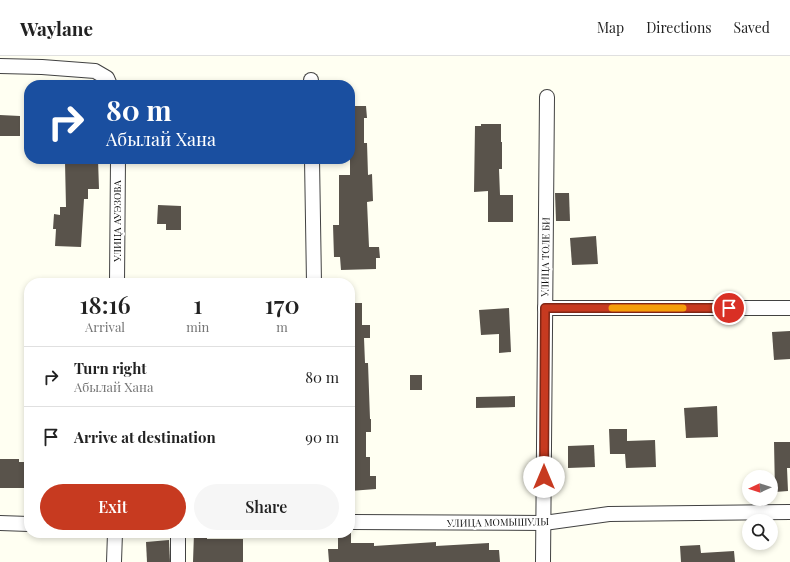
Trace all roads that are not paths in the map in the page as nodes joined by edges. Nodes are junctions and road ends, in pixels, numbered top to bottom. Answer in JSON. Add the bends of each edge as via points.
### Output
{"nodes":[{"id":1,"x":0,"y":66,"type":"edge"},
{"id":2,"x":106,"y":80,"type":"edge"},
{"id":3,"x":547,"y":97,"type":"dead end"},
{"id":4,"x":118,"y":164,"type":"edge"},
{"id":5,"x":312,"y":164,"type":"edge"},
{"id":6,"x":117,"y":278,"type":"edge"},
{"id":7,"x":314,"y":278,"type":"edge"},
{"id":8,"x":545,"y":308,"type":"junction"},
{"id":9,"x":790,"y":308,"type":"edge"},
{"id":10,"x":790,"y":512,"type":"edge"},
{"id":11,"x":355,"y":522,"type":"edge"},
{"id":12,"x":0,"y":523,"type":"edge"},
{"id":13,"x":544,"y":523,"type":"junction"},
{"id":14,"x":24,"y":524,"type":"edge"},
{"id":15,"x":115,"y":538,"type":"edge"},
{"id":16,"x":178,"y":538,"type":"edge"},
{"id":17,"x":114,"y":562,"type":"edge"},
{"id":18,"x":178,"y":562,"type":"edge"},
{"id":19,"x":542,"y":562,"type":"edge"}],
"edges":[{"from":1,"to":2,"type":"street","via":[[95,71]]},
{"from":3,"to":8,"type":"street","name":"УЛИЦА ТОЛЕ БИ"},
{"from":4,"to":6,"type":"street","name":"УЛИЦА АУЭЗОВА"},
{"from":5,"to":7,"type":"street"},
{"from":8,"to":9,"type":"street"},
{"from":8,"to":13,"type":"street","name":"УЛИЦА ТОЛЕ БИ"},
{"from":10,"to":13,"type":"street","name":"УЛИЦА МОМЫШУЛЫ","via":[[609,514]]},
{"from":11,"to":13,"type":"street","name":"УЛИЦА МОМЫШУЛЫ"},
{"from":12,"to":14,"type":"street"},
{"from":13,"to":19,"type":"street","name":"УЛИЦА ТОЛЕ БИ"},
{"from":15,"to":17,"type":"street"},
{"from":16,"to":18,"type":"street"}]}
